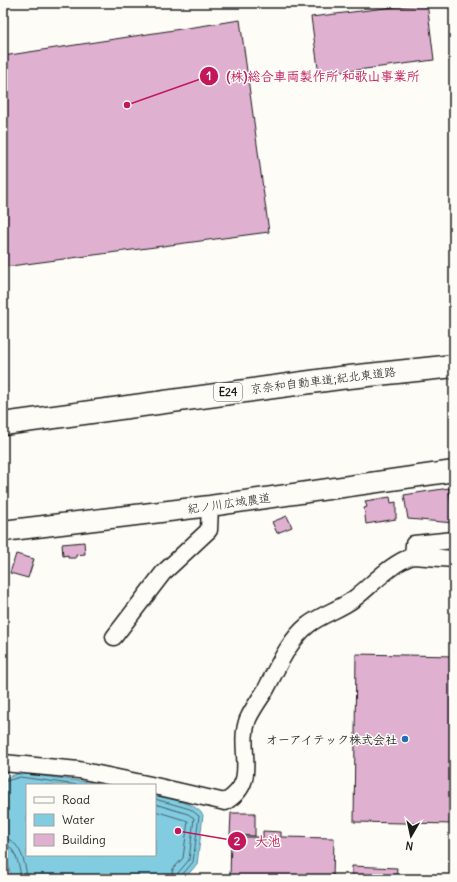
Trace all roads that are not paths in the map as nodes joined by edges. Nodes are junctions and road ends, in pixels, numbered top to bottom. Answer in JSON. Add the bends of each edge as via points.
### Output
{"nodes":[{"id":1,"x":454,"y":366,"type":"edge"},
{"id":2,"x":3,"y":424,"type":"edge"},
{"id":3,"x":454,"y":471,"type":"edge"},
{"id":4,"x":210,"y":506,"type":"junction"},
{"id":5,"x":3,"y":531,"type":"edge"},
{"id":6,"x":454,"y":540,"type":"edge"},
{"id":7,"x":413,"y":556,"type":"junction"},
{"id":8,"x":454,"y":559,"type":"edge"},
{"id":9,"x":114,"y":637,"type":"dead end"},
{"id":10,"x":3,"y":763,"type":"edge"},
{"id":11,"x":146,"y":784,"type":"edge"},
{"id":12,"x":156,"y":786,"type":"edge"}],
"edges":[{"from":1,"to":2,"type":"highway","name":"京奈和自動車道;紀北東道路","number":"E24","via":[[332,379]]},
{"from":3,"to":4,"type":"street","name":"紀ノ川広域農道"},
{"from":4,"to":5,"type":"street","name":"紀ノ川広域農道"},
{"from":4,"to":9,"type":"street","via":[[209,530],[163,573]]},
{"from":6,"to":7,"type":"street","via":[[414,544]]},
{"from":7,"to":8,"type":"street"},
{"from":7,"to":12,"type":"street","via":[[402,560],[353,600],[318,618],[297,636],[248,720],[244,781],[234,797],[225,802]]},
{"from":10,"to":11,"type":"street","via":[[79,770]]}]}
